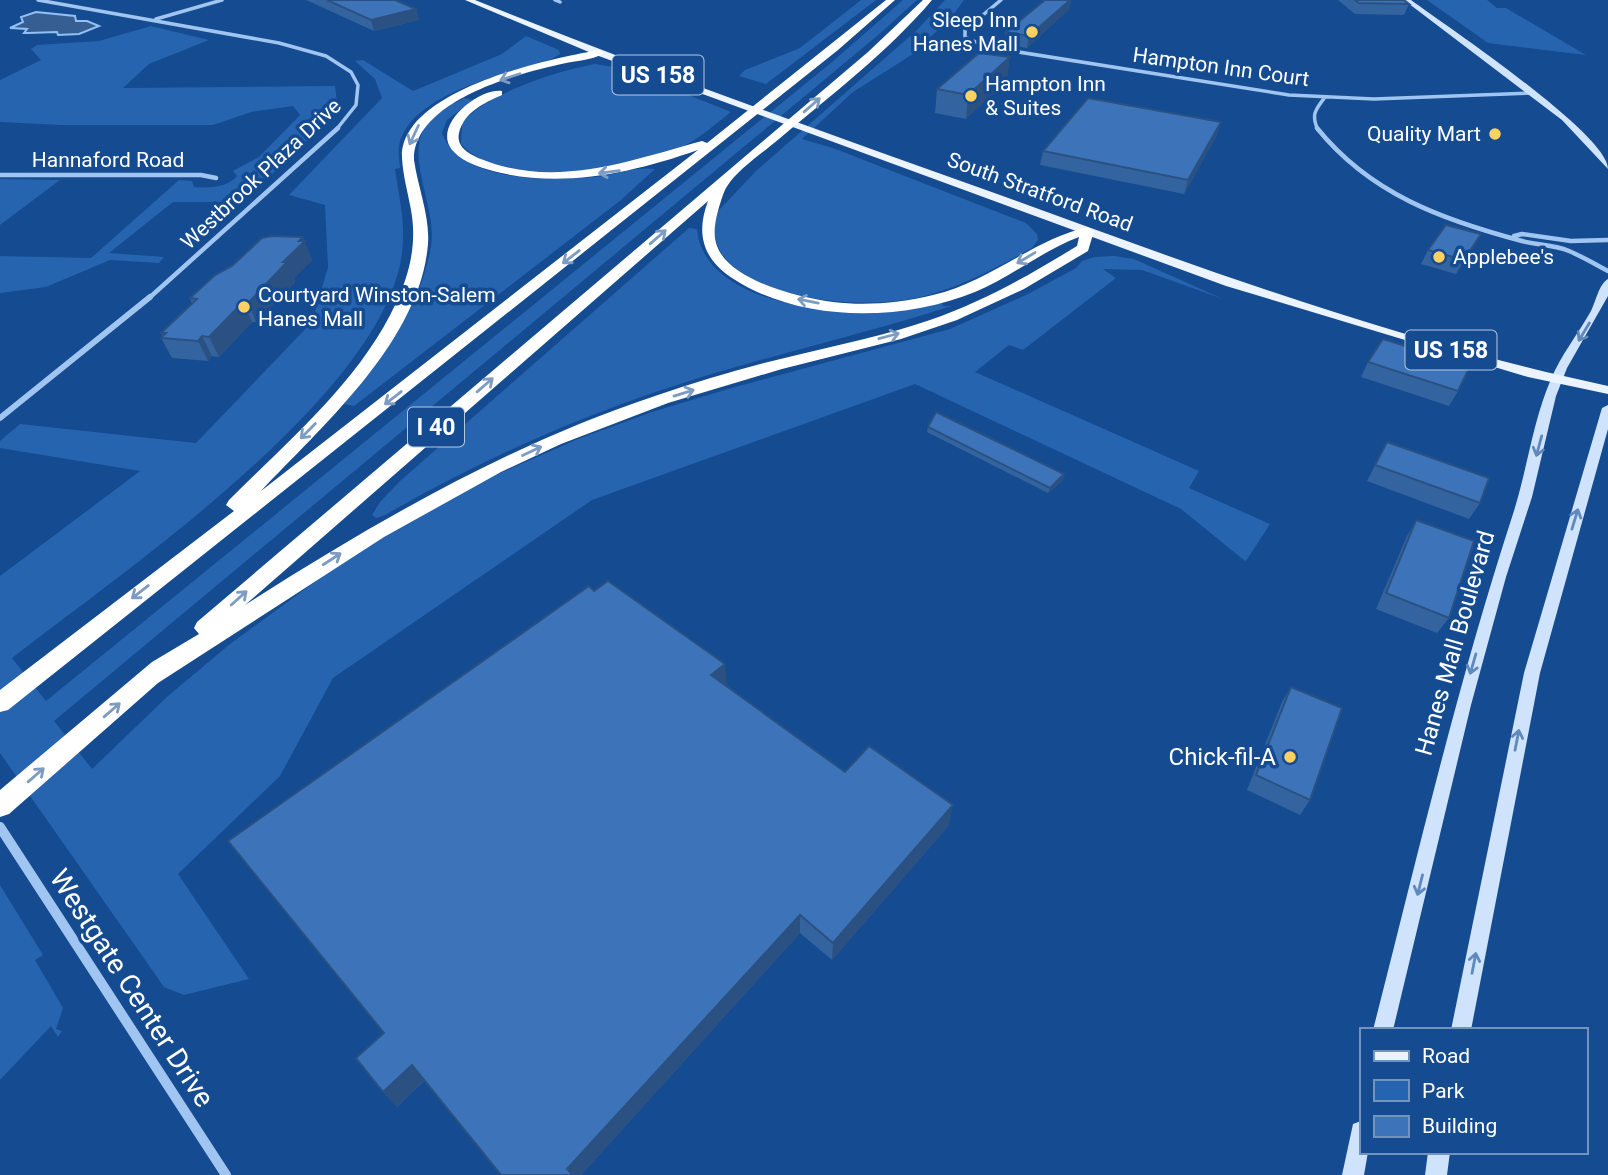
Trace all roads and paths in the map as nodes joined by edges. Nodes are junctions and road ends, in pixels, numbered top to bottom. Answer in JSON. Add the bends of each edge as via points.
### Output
{"nodes":[{"id":1,"x":38,"y":0,"type":"edge"},
{"id":2,"x":207,"y":0,"type":"edge"},
{"id":3,"x":222,"y":0,"type":"edge"},
{"id":4,"x":469,"y":0,"type":"edge"},
{"id":5,"x":891,"y":0,"type":"edge"},
{"id":6,"x":928,"y":0,"type":"edge"},
{"id":7,"x":1001,"y":0,"type":"edge"},
{"id":8,"x":1408,"y":0,"type":"edge"},
{"id":9,"x":150,"y":18,"type":"junction"},
{"id":10,"x":599,"y":53,"type":"junction"},
{"id":11,"x":530,"y":82,"type":"dead end"},
{"id":12,"x":510,"y":89,"type":"dead end"},
{"id":13,"x":1532,"y":93,"type":"junction"},
{"id":14,"x":1325,"y":97,"type":"junction"},
{"id":15,"x":721,"y":138,"type":"junction"},
{"id":16,"x":1608,"y":167,"type":"edge"},
{"id":17,"x":0,"y":175,"type":"edge"},
{"id":18,"x":216,"y":178,"type":"dead end"},
{"id":19,"x":723,"y":181,"type":"junction"},
{"id":20,"x":1087,"y":231,"type":"junction"},
{"id":21,"x":1514,"y":236,"type":"junction"},
{"id":22,"x":1608,"y":240,"type":"edge"},
{"id":23,"x":1608,"y":271,"type":"edge"},
{"id":24,"x":1608,"y":282,"type":"edge"},
{"id":25,"x":1556,"y":380,"type":"junction"},
{"id":26,"x":1608,"y":390,"type":"edge"},
{"id":27,"x":1608,"y":408,"type":"edge"},
{"id":28,"x":0,"y":418,"type":"edge"},
{"id":29,"x":194,"y":550,"type":"junction"},
{"id":30,"x":152,"y":676,"type":"junction"},
{"id":31,"x":0,"y":703,"type":"edge"},
{"id":32,"x":0,"y":806,"type":"edge"},
{"id":33,"x":0,"y":827,"type":"edge"},
{"id":34,"x":1382,"y":1028,"type":"edge"},
{"id":35,"x":1461,"y":1028,"type":"edge"},
{"id":36,"x":1360,"y":1137,"type":"edge"},
{"id":37,"x":1440,"y":1154,"type":"edge"},
{"id":38,"x":226,"y":1175,"type":"edge"},
{"id":39,"x":1353,"y":1175,"type":"edge"},
{"id":40,"x":1436,"y":1175,"type":"edge"}],
"edges":[{"from":1,"to":9,"type":"street"},
{"from":2,"to":9,"type":"street"},
{"from":3,"to":9,"type":"street"},
{"from":4,"to":10,"type":"main road","name":"South Stratford Road","number":"US 158"},
{"from":5,"to":15,"type":"highway","number":"I 40"},
{"from":19,"to":6,"type":"highway","number":"I 40","one_way":true},
{"from":7,"to":14,"type":"street","name":"Hampton Inn Court","via":[[965,30],[965,37],[987,47],[1037,56],[1238,89]]},
{"from":8,"to":13,"type":"main road"},
{"from":9,"to":28,"type":"street","name":"Westbrook Plaza Drive","via":[[328,58],[356,79],[358,103],[343,124],[144,304]]},
{"from":10,"to":11,"type":"highway","via":[[587,63]]},
{"from":10,"to":20,"type":"main road","name":"South Stratford Road","number":"US 158"},
{"from":10,"to":29,"type":"highway","one_way":true,"via":[[479,88],[435,110],[418,125],[408,150],[421,243],[397,316],[350,387]]},
{"from":15,"to":12,"type":"highway","one_way":true,"via":[[622,170],[561,176],[504,170],[467,157],[451,135],[457,121],[468,110]]},
{"from":13,"to":14,"type":"street","name":"Hampton Inn Court"},
{"from":13,"to":16,"type":"main road","via":[[1577,129]]},
{"from":14,"to":21,"type":"street","via":[[1314,111],[1318,130],[1368,179],[1425,210]]},
{"from":15,"to":29,"type":"highway","number":"I 40","one_way":true},
{"from":17,"to":18,"type":"street","name":"Hannaford Road"},
{"from":20,"to":19,"type":"highway","one_way":true,"via":[[1062,236],[996,276],[937,299],[883,306],[815,303],[754,285],[728,270],[712,252],[706,233],[710,209]]},
{"from":30,"to":19,"type":"highway","number":"I 40","one_way":true},
{"from":20,"to":25,"type":"main road","name":"South Stratford Road","number":"US 158","via":[[1345,320]]},
{"from":30,"to":20,"type":"highway","one_way":true,"via":[[343,552],[439,496],[520,457],[619,414],[950,317],[1033,279],[1083,248]]},
{"from":21,"to":22,"type":"street"},
{"from":21,"to":23,"type":"street","via":[[1567,250]]},
{"from":24,"to":25,"type":"main road","name":"Hanes Mall Boulevard","one_way":true,"via":[[1603,299]]},
{"from":25,"to":26,"type":"main road","name":"South Stratford Road","number":"US 158"},
{"from":25,"to":34,"type":"main road","name":"Hanes Mall Boulevard","one_way":true,"via":[[1521,512],[1468,680]]},
{"from":35,"to":27,"type":"main road","one_way":true,"via":[[1532,673]]},
{"from":29,"to":31,"type":"highway","number":"I 40","one_way":true},
{"from":32,"to":30,"type":"highway","number":"I 40","one_way":true},
{"from":33,"to":38,"type":"street","name":"Westgate Center Drive"},
{"from":36,"to":39,"type":"main road"},
{"from":37,"to":40,"type":"main road"}]}
